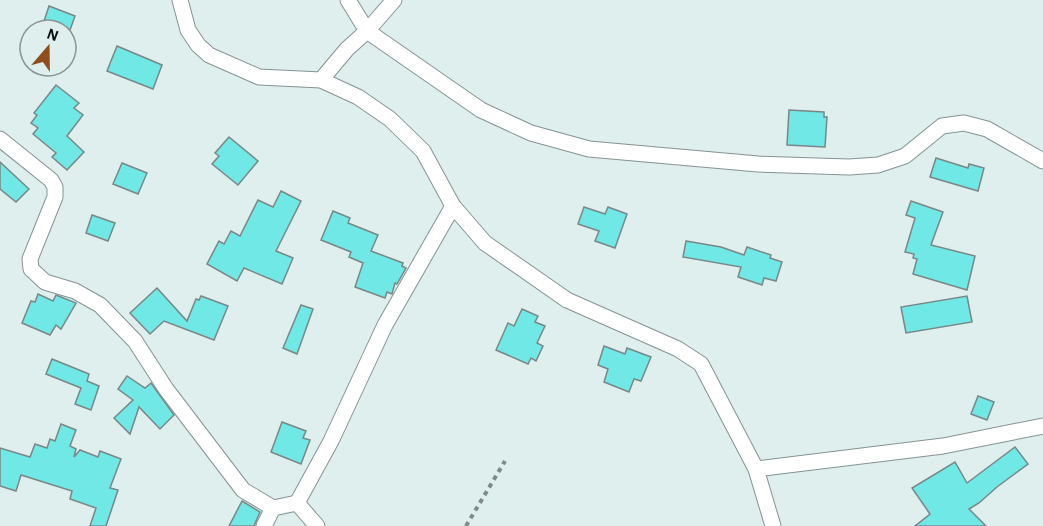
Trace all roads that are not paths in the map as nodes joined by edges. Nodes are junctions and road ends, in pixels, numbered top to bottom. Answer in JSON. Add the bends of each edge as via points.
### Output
{"nodes":[{"id":1,"x":180,"y":0,"type":"edge"},
{"id":2,"x":348,"y":0,"type":"edge"},
{"id":3,"x":394,"y":0,"type":"edge"},
{"id":4,"x":367,"y":32,"type":"junction"},
{"id":5,"x":321,"y":80,"type":"junction"},
{"id":6,"x":0,"y":139,"type":"edge"},
{"id":7,"x":1043,"y":161,"type":"edge"},
{"id":8,"x":453,"y":206,"type":"junction"},
{"id":9,"x":1043,"y":426,"type":"edge"},
{"id":10,"x":756,"y":469,"type":"junction"},
{"id":11,"x":297,"y":503,"type":"junction"},
{"id":12,"x":273,"y":508,"type":"junction"},
{"id":13,"x":264,"y":526,"type":"edge"},
{"id":14,"x":317,"y":526,"type":"edge"},
{"id":15,"x":772,"y":526,"type":"edge"}],
"edges":[{"from":1,"to":5,"type":"street","via":[[188,30],[209,55],[259,77]]},
{"from":2,"to":4,"type":"street"},
{"from":3,"to":4,"type":"street"},
{"from":4,"to":5,"type":"street"},
{"from":4,"to":7,"type":"street","via":[[481,110],[531,134],[589,149],[758,164],[878,165],[905,156],[942,126],[964,123],[987,129]]},
{"from":5,"to":8,"type":"street","via":[[358,97],[390,119],[423,151]]},
{"from":6,"to":12,"type":"street","via":[[55,187],[55,197],[30,259],[31,270],[45,282],[75,291],[100,305],[135,341],[166,389],[243,490]]},
{"from":8,"to":10,"type":"street","via":[[485,243],[567,300],[678,349],[701,364]]},
{"from":8,"to":11,"type":"street","via":[[385,325],[331,441]]},
{"from":9,"to":10,"type":"street","via":[[943,446]]},
{"from":10,"to":15,"type":"street"},
{"from":11,"to":12,"type":"street"},
{"from":11,"to":14,"type":"street"},
{"from":12,"to":13,"type":"street"}]}
